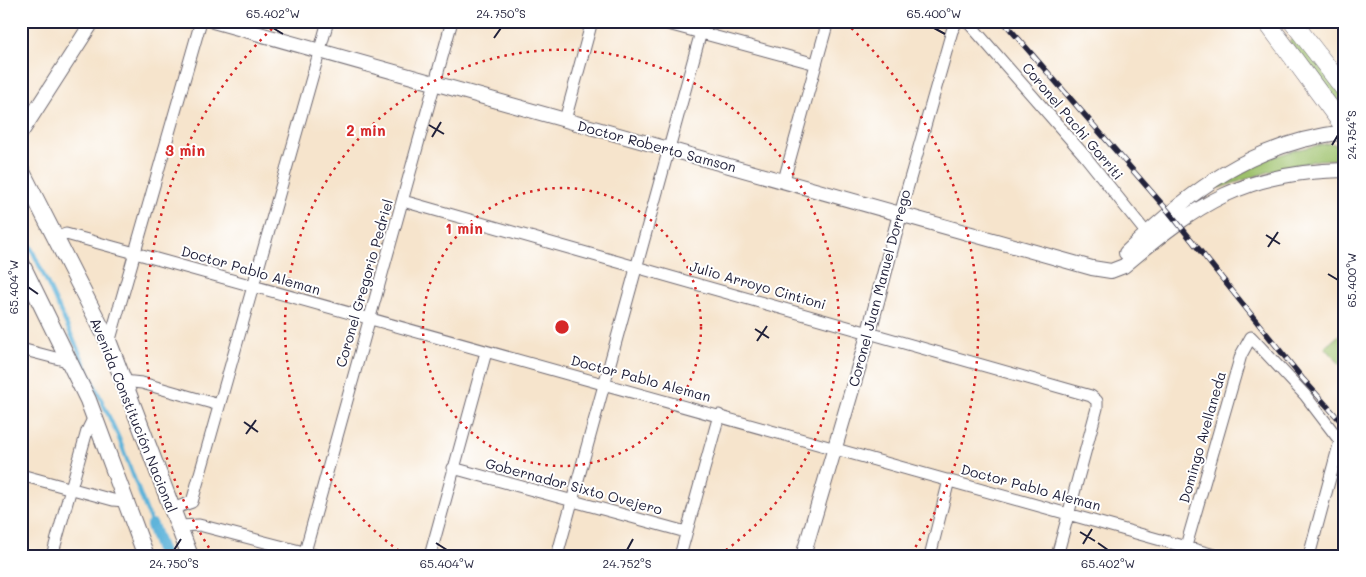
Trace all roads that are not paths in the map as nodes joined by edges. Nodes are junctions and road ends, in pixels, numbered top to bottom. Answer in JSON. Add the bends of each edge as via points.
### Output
{"nodes":[{"id":1,"x":93,"y":21,"type":"edge"},
{"id":2,"x":201,"y":21,"type":"edge"},
{"id":3,"x":213,"y":21,"type":"edge"},
{"id":4,"x":328,"y":21,"type":"edge"},
{"id":5,"x":452,"y":21,"type":"edge"},
{"id":6,"x":592,"y":21,"type":"edge"},
{"id":7,"x":657,"y":21,"type":"edge"},
{"id":8,"x":828,"y":21,"type":"edge"},
{"id":9,"x":957,"y":21,"type":"edge"},
{"id":10,"x":967,"y":21,"type":"edge"},
{"id":11,"x":1292,"y":21,"type":"edge"},
{"id":12,"x":702,"y":27,"type":"edge"},
{"id":13,"x":1270,"y":28,"type":"edge"},
{"id":14,"x":320,"y":52,"type":"junction"},
{"id":15,"x":816,"y":64,"type":"junction"},
{"id":16,"x":435,"y":85,"type":"junction"},
{"id":17,"x":1345,"y":90,"type":"edge"},
{"id":18,"x":565,"y":120,"type":"junction"},
{"id":19,"x":1345,"y":130,"type":"edge"},
{"id":20,"x":21,"y":133,"type":"edge"},
{"id":21,"x":669,"y":150,"type":"junction"},
{"id":22,"x":21,"y":170,"type":"edge"},
{"id":23,"x":1345,"y":170,"type":"edge"},
{"id":24,"x":784,"y":180,"type":"junction"},
{"id":25,"x":403,"y":200,"type":"junction"},
{"id":26,"x":900,"y":214,"type":"junction"},
{"id":27,"x":1150,"y":237,"type":"junction"},
{"id":28,"x":56,"y":238,"type":"junction"},
{"id":29,"x":135,"y":253,"type":"junction"},
{"id":30,"x":21,"y":263,"type":"edge"},
{"id":31,"x":635,"y":267,"type":"junction"},
{"id":32,"x":253,"y":287,"type":"junction"},
{"id":33,"x":370,"y":318,"type":"junction"},
{"id":34,"x":869,"y":332,"type":"junction"},
{"id":35,"x":108,"y":343,"type":"junction"},
{"id":36,"x":21,"y":349,"type":"edge"},
{"id":37,"x":486,"y":352,"type":"junction"},
{"id":38,"x":70,"y":362,"type":"junction"},
{"id":39,"x":123,"y":381,"type":"junction"},
{"id":40,"x":604,"y":384,"type":"junction"},
{"id":41,"x":219,"y":405,"type":"junction"},
{"id":42,"x":719,"y":415,"type":"junction"},
{"id":43,"x":94,"y":417,"type":"junction"},
{"id":44,"x":834,"y":450,"type":"junction"},
{"id":45,"x":453,"y":468,"type":"junction"},
{"id":46,"x":21,"y":475,"type":"edge"},
{"id":47,"x":949,"y":480,"type":"junction"},
{"id":48,"x":70,"y":488,"type":"junction"},
{"id":49,"x":572,"y":500,"type":"junction"},
{"id":50,"x":125,"y":501,"type":"junction"},
{"id":51,"x":172,"y":509,"type":"junction"},
{"id":52,"x":1068,"y":513,"type":"junction"},
{"id":53,"x":179,"y":526,"type":"junction"},
{"id":54,"x":686,"y":532,"type":"junction"},
{"id":55,"x":1186,"y":546,"type":"junction"},
{"id":56,"x":305,"y":552,"type":"junction"},
{"id":57,"x":52,"y":556,"type":"edge"},
{"id":58,"x":146,"y":556,"type":"edge"},
{"id":59,"x":190,"y":556,"type":"edge"},
{"id":60,"x":318,"y":556,"type":"edge"},
{"id":61,"x":430,"y":556,"type":"edge"},
{"id":62,"x":557,"y":556,"type":"edge"},
{"id":63,"x":680,"y":556,"type":"edge"},
{"id":64,"x":803,"y":556,"type":"edge"},
{"id":65,"x":930,"y":556,"type":"edge"},
{"id":66,"x":1057,"y":556,"type":"edge"},
{"id":67,"x":1218,"y":556,"type":"edge"},
{"id":68,"x":1310,"y":556,"type":"edge"}],
"edges":[{"from":1,"to":20,"type":"street"},
{"from":2,"to":29,"type":"street"},
{"from":3,"to":14,"type":"street","name":"Doctor Roberto Samson"},
{"from":4,"to":14,"type":"street"},
{"from":5,"to":16,"type":"street","name":"Coronel Gregorio Pedriel"},
{"from":6,"to":18,"type":"street"},
{"from":7,"to":12,"type":"street"},
{"from":8,"to":15,"type":"street"},
{"from":9,"to":26,"type":"street","name":"Coronel Juan Manuel Dorrego"},
{"from":10,"to":27,"type":"street","name":"Coronel Pachi Gorriti"},
{"from":11,"to":13,"type":"street"},
{"from":11,"to":17,"type":"main road"},
{"from":12,"to":15,"type":"street"},
{"from":12,"to":21,"type":"street"},
{"from":13,"to":19,"type":"main road"},
{"from":14,"to":16,"type":"street","name":"Doctor Roberto Samson"},
{"from":14,"to":32,"type":"street"},
{"from":15,"to":24,"type":"street"},
{"from":16,"to":18,"type":"street","name":"Doctor Roberto Samson"},
{"from":16,"to":25,"type":"street","name":"Coronel Gregorio Pedriel"},
{"from":18,"to":21,"type":"street","name":"Doctor Roberto Samson"},
{"from":19,"to":27,"type":"street","name":"Doctor Roberto Samson","via":[[1295,141],[1240,165],[1189,195]]},
{"from":21,"to":24,"type":"street","name":"Doctor Roberto Samson"},
{"from":21,"to":31,"type":"street"},
{"from":22,"to":28,"type":"main road","name":"Avenida Constitución Nacional"},
{"from":23,"to":27,"type":"street","name":"Doctor Roberto Samson","via":[[1300,173],[1249,184],[1210,201]]},
{"from":24,"to":26,"type":"street","name":"Doctor Roberto Samson"},
{"from":25,"to":31,"type":"street","name":"Julio Arroyo Cintioni"},
{"from":25,"to":33,"type":"street","name":"Coronel Gregorio Pedriel"},
{"from":26,"to":27,"type":"street","name":"Doctor Roberto Samson","via":[[1101,269],[1117,270]]},
{"from":26,"to":34,"type":"street","name":"Coronel Juan Manuel Dorrego"},
{"from":28,"to":29,"type":"street","name":"Doctor Pablo Aleman","via":[[66,234]]},
{"from":28,"to":35,"type":"main road","name":"Avenida Constitución Nacional"},
{"from":29,"to":32,"type":"street","name":"Doctor Pablo Aleman"},
{"from":29,"to":35,"type":"street"},
{"from":30,"to":38,"type":"main road"},
{"from":31,"to":34,"type":"street","name":"Julio Arroyo Cintioni"},
{"from":31,"to":40,"type":"street"},
{"from":32,"to":33,"type":"street","name":"Doctor Pablo Aleman"},
{"from":32,"to":41,"type":"street"},
{"from":33,"to":37,"type":"street","name":"Doctor Pablo Aleman"},
{"from":33,"to":56,"type":"street","name":"Coronel Gregorio Pedriel"},
{"from":34,"to":44,"type":"street","name":"Coronel Juan Manuel Dorrego"},
{"from":34,"to":52,"type":"street","name":"Julio Arroyo Cintioni","via":[[1091,396],[1098,408]]},
{"from":35,"to":39,"type":"main road","name":"Avenida Constitución Nacional"},
{"from":36,"to":38,"type":"street"},
{"from":37,"to":40,"type":"street","name":"Doctor Pablo Aleman"},
{"from":37,"to":45,"type":"street"},
{"from":38,"to":43,"type":"main road"},
{"from":39,"to":41,"type":"street","via":[[142,383]]},
{"from":39,"to":51,"type":"main road","name":"Avenida Constitución Nacional"},
{"from":40,"to":42,"type":"street","name":"Doctor Pablo Aleman"},
{"from":40,"to":49,"type":"street"},
{"from":41,"to":51,"type":"street","via":[[192,502]]},
{"from":42,"to":44,"type":"street","name":"Doctor Pablo Aleman"},
{"from":42,"to":54,"type":"street"},
{"from":43,"to":48,"type":"street"},
{"from":43,"to":50,"type":"main road"},
{"from":44,"to":47,"type":"street","name":"Doctor Pablo Aleman"},
{"from":44,"to":64,"type":"street","name":"Coronel Juan Manuel Dorrego"},
{"from":45,"to":49,"type":"street","name":"Gobernador Sixto Ovejero"},
{"from":45,"to":61,"type":"street"},
{"from":46,"to":48,"type":"street"},
{"from":47,"to":52,"type":"street","name":"Doctor Pablo Aleman"},
{"from":47,"to":65,"type":"street"},
{"from":48,"to":50,"type":"street"},
{"from":48,"to":57,"type":"street"},
{"from":49,"to":54,"type":"street","name":"Gobernador Sixto Ovejero"},
{"from":49,"to":62,"type":"street"},
{"from":50,"to":58,"type":"main road"},
{"from":51,"to":53,"type":"main road","name":"Avenida Constitución Nacional"},
{"from":52,"to":55,"type":"street","name":"Doctor Pablo Aleman"},
{"from":52,"to":66,"type":"street"},
{"from":53,"to":56,"type":"street","via":[[199,525]]},
{"from":53,"to":59,"type":"main road","name":"Avenida Constitución Nacional"},
{"from":54,"to":63,"type":"street"},
{"from":55,"to":67,"type":"street","name":"Doctor Pablo Aleman"},
{"from":55,"to":68,"type":"street","name":"Domingo Avellaneda","via":[[1241,355],[1251,337],[1305,395],[1340,441]]},
{"from":56,"to":60,"type":"street"}]}
